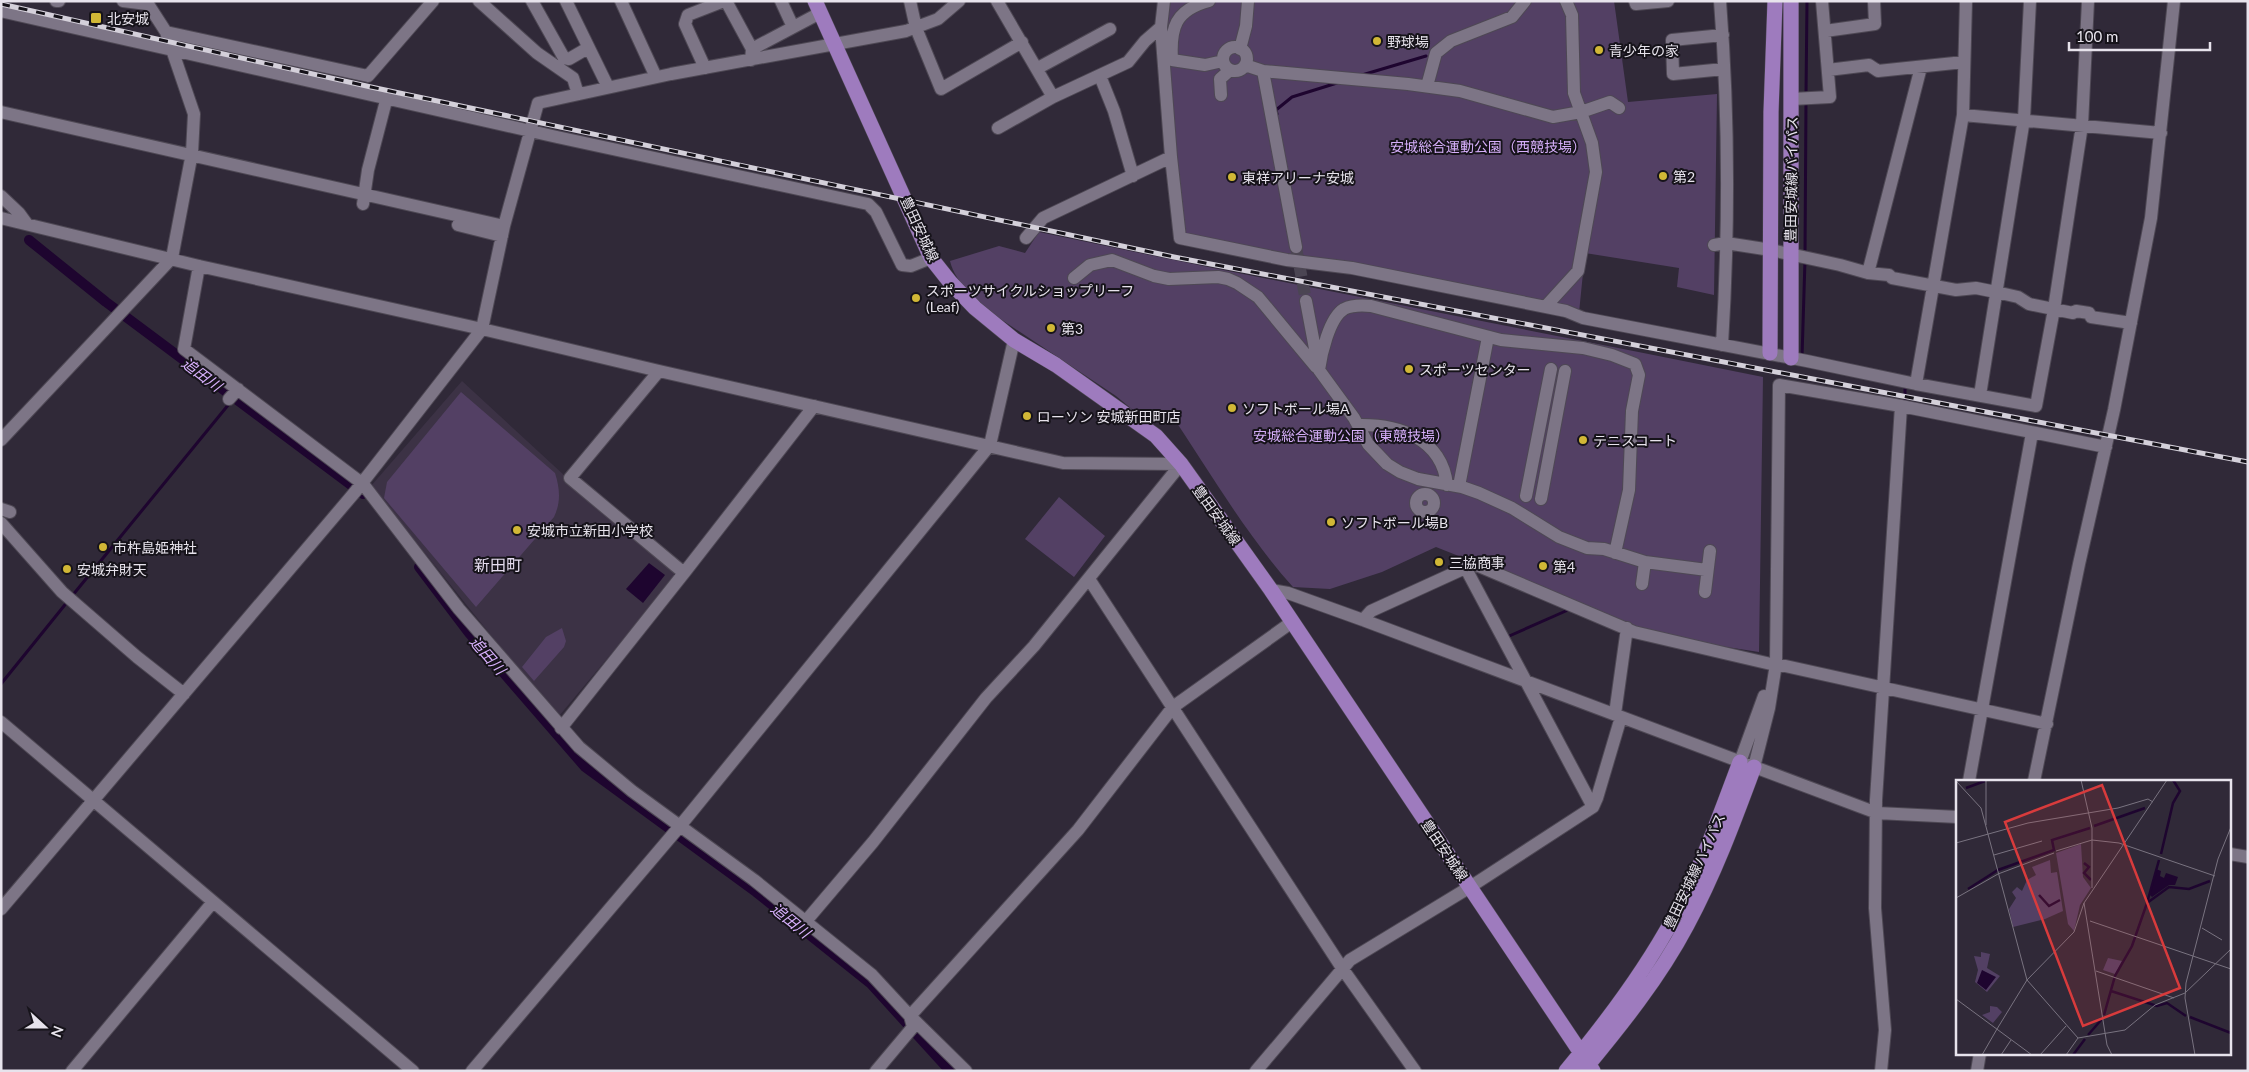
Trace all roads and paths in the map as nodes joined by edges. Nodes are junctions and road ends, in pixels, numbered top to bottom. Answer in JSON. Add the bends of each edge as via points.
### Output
{"nodes":[{"id":1,"x":123,"y":1,"type":"edge"},
{"id":2,"x":433,"y":1,"type":"edge"},
{"id":3,"x":479,"y":1,"type":"edge"},
{"id":4,"x":532,"y":1,"type":"edge"},
{"id":5,"x":566,"y":1,"type":"edge"},
{"id":6,"x":622,"y":1,"type":"edge"},
{"id":7,"x":725,"y":1,"type":"edge"},
{"id":8,"x":781,"y":1,"type":"edge"},
{"id":9,"x":910,"y":1,"type":"edge"},
{"id":10,"x":960,"y":1,"type":"edge"},
{"id":11,"x":997,"y":1,"type":"edge"},
{"id":12,"x":1164,"y":1,"type":"edge"},
{"id":13,"x":1209,"y":1,"type":"edge"},
{"id":14,"x":1248,"y":1,"type":"edge"},
{"id":15,"x":1524,"y":1,"type":"edge"},
{"id":16,"x":1566,"y":1,"type":"edge"},
{"id":17,"x":1635,"y":1,"type":"edge"},
{"id":18,"x":1668,"y":1,"type":"edge"},
{"id":19,"x":1720,"y":1,"type":"edge"},
{"id":20,"x":1775,"y":1,"type":"edge"},
{"id":21,"x":1791,"y":1,"type":"edge"},
{"id":22,"x":1822,"y":1,"type":"edge"},
{"id":23,"x":1874,"y":1,"type":"edge"},
{"id":24,"x":1966,"y":1,"type":"edge"},
{"id":25,"x":2030,"y":1,"type":"edge"},
{"id":26,"x":2088,"y":1,"type":"edge"},
{"id":27,"x":2174,"y":1,"type":"edge"},
{"id":28,"x":146,"y":3,"type":"edge"},
{"id":29,"x":818,"y":7,"type":"edge"},
{"id":30,"x":1,"y":11,"type":"edge"},
{"id":31,"x":1161,"y":27,"type":"junction"},
{"id":32,"x":793,"y":28,"type":"junction"},
{"id":33,"x":916,"y":28,"type":"junction"},
{"id":34,"x":1110,"y":30,"type":"dead end"},
{"id":35,"x":1824,"y":31,"type":"junction"},
{"id":36,"x":166,"y":32,"type":"junction"},
{"id":37,"x":1722,"y":35,"type":"junction"},
{"id":38,"x":1022,"y":42,"type":"junction"},
{"id":39,"x":835,"y":45,"type":"junction"},
{"id":40,"x":171,"y":48,"type":"junction"},
{"id":41,"x":588,"y":48,"type":"junction"},
{"id":42,"x":1240,"y":48,"type":"junction"},
{"id":43,"x":752,"y":54,"type":"junction"},
{"id":44,"x":1964,"y":62,"type":"junction"},
{"id":45,"x":1226,"y":65,"type":"junction"},
{"id":46,"x":1245,"y":65,"type":"junction"},
{"id":47,"x":1921,"y":67,"type":"junction"},
{"id":48,"x":705,"y":68,"type":"junction"},
{"id":49,"x":1038,"y":68,"type":"junction"},
{"id":50,"x":1724,"y":69,"type":"junction"},
{"id":51,"x":1828,"y":70,"type":"junction"},
{"id":52,"x":1263,"y":71,"type":"junction"},
{"id":53,"x":1100,"y":76,"type":"junction"},
{"id":54,"x":656,"y":77,"type":"junction"},
{"id":55,"x":1427,"y":86,"type":"junction"},
{"id":56,"x":608,"y":87,"type":"junction"},
{"id":57,"x":578,"y":94,"type":"junction"},
{"id":58,"x":1221,"y":95,"type":"dead end"},
{"id":59,"x":387,"y":97,"type":"junction"},
{"id":60,"x":1053,"y":97,"type":"junction"},
{"id":61,"x":1792,"y":99,"type":"junction"},
{"id":62,"x":1619,"y":108,"type":"dead end"},
{"id":63,"x":1,"y":112,"type":"edge"},
{"id":64,"x":1581,"y":112,"type":"junction"},
{"id":65,"x":1963,"y":115,"type":"junction"},
{"id":66,"x":1,"y":119,"type":"edge"},
{"id":67,"x":2024,"y":119,"type":"junction"},
{"id":68,"x":2082,"y":125,"type":"junction"},
{"id":69,"x":998,"y":128,"type":"dead end"},
{"id":70,"x":532,"y":131,"type":"junction"},
{"id":71,"x":2161,"y":133,"type":"junction"},
{"id":72,"x":1171,"y":157,"type":"junction"},
{"id":73,"x":191,"y":160,"type":"junction"},
{"id":74,"x":1132,"y":176,"type":"junction"},
{"id":75,"x":1,"y":196,"type":"edge"},
{"id":76,"x":363,"y":200,"type":"junction"},
{"id":77,"x":1,"y":218,"type":"edge"},
{"id":78,"x":26,"y":224,"type":"junction"},
{"id":79,"x":503,"y":231,"type":"junction"},
{"id":80,"x":1026,"y":238,"type":"dead end"},
{"id":81,"x":1720,"y":244,"type":"junction"},
{"id":82,"x":1296,"y":247,"type":"tunnel mouth"},
{"id":83,"x":1771,"y":250,"type":"junction"},
{"id":84,"x":1790,"y":256,"type":"junction"},
{"id":85,"x":172,"y":258,"type":"junction"},
{"id":86,"x":931,"y":258,"type":"junction"},
{"id":87,"x":199,"y":266,"type":"junction"},
{"id":88,"x":1868,"y":273,"type":"junction"},
{"id":89,"x":1074,"y":278,"type":"dead end"},
{"id":90,"x":1934,"y":286,"type":"junction"},
{"id":91,"x":1996,"y":292,"type":"junction"},
{"id":92,"x":1306,"y":301,"type":"tunnel mouth"},
{"id":93,"x":1547,"y":305,"type":"dead end"},
{"id":94,"x":2054,"y":309,"type":"junction"},
{"id":95,"x":2131,"y":323,"type":"junction"},
{"id":96,"x":482,"y":329,"type":"junction"},
{"id":97,"x":1488,"y":337,"type":"junction"},
{"id":98,"x":1014,"y":340,"type":"junction"},
{"id":99,"x":1722,"y":345,"type":"junction"},
{"id":100,"x":1770,"y":353,"type":"junction"},
{"id":101,"x":1791,"y":358,"type":"junction"},
{"id":102,"x":1551,"y":368,"type":"dead end"},
{"id":103,"x":1320,"y":370,"type":"junction"},
{"id":104,"x":1565,"y":371,"type":"dead end"},
{"id":105,"x":659,"y":372,"type":"junction"},
{"id":106,"x":1916,"y":384,"type":"junction"},
{"id":107,"x":1980,"y":395,"type":"junction"},
{"id":108,"x":814,"y":406,"type":"junction"},
{"id":109,"x":1901,"y":406,"type":"junction"},
{"id":110,"x":1358,"y":424,"type":"junction"},
{"id":111,"x":2032,"y":433,"type":"junction"},
{"id":112,"x":1,"y":440,"type":"edge"},
{"id":113,"x":990,"y":446,"type":"junction"},
{"id":114,"x":2106,"y":447,"type":"junction"},
{"id":115,"x":1181,"y":464,"type":"junction"},
{"id":116,"x":1453,"y":486,"type":"junction"},
{"id":117,"x":359,"y":487,"type":"junction"},
{"id":118,"x":1526,"y":496,"type":"dead end"},
{"id":119,"x":1541,"y":499,"type":"dead end"},
{"id":120,"x":1,"y":523,"type":"edge"},
{"id":121,"x":1710,"y":551,"type":"dead end"},
{"id":122,"x":1616,"y":553,"type":"junction"},
{"id":123,"x":1645,"y":562,"type":"junction"},
{"id":124,"x":1465,"y":566,"type":"junction"},
{"id":125,"x":1708,"y":570,"type":"junction"},
{"id":126,"x":684,"y":573,"type":"junction"},
{"id":127,"x":1089,"y":579,"type":"junction"},
{"id":128,"x":1642,"y":584,"type":"dead end"},
{"id":129,"x":1271,"y":590,"type":"junction"},
{"id":130,"x":1704,"y":592,"type":"dead end"},
{"id":131,"x":1363,"y":620,"type":"junction"},
{"id":132,"x":1292,"y":622,"type":"junction"},
{"id":133,"x":1630,"y":627,"type":"junction"},
{"id":134,"x":1773,"y":664,"type":"junction"},
{"id":135,"x":1524,"y":680,"type":"junction"},
{"id":136,"x":1884,"y":688,"type":"junction"},
{"id":137,"x":184,"y":694,"type":"junction"},
{"id":138,"x":1172,"y":707,"type":"junction"},
{"id":139,"x":1981,"y":710,"type":"junction"},
{"id":140,"x":1618,"y":716,"type":"junction"},
{"id":141,"x":1,"y":722,"type":"edge"},
{"id":142,"x":2047,"y":724,"type":"junction"},
{"id":143,"x":561,"y":728,"type":"junction"},
{"id":144,"x":1747,"y":765,"type":"junction"},
{"id":145,"x":1968,"y":780,"type":"edge"},
{"id":146,"x":2034,"y":780,"type":"edge"},
{"id":147,"x":92,"y":801,"type":"junction"},
{"id":148,"x":1593,"y":806,"type":"junction"},
{"id":149,"x":1877,"y":813,"type":"junction"},
{"id":150,"x":1956,"y":817,"type":"edge"},
{"id":151,"x":676,"y":830,"type":"junction"},
{"id":152,"x":2232,"y":854,"type":"edge"},
{"id":153,"x":2248,"y":858,"type":"edge"},
{"id":154,"x":1470,"y":887,"type":"junction"},
{"id":155,"x":213,"y":902,"type":"junction"},
{"id":156,"x":1,"y":909,"type":"edge"},
{"id":157,"x":806,"y":921,"type":"junction"},
{"id":158,"x":1342,"y":968,"type":"junction"},
{"id":159,"x":910,"y":1026,"type":"junction"},
{"id":160,"x":1980,"y":1054,"type":"edge"},
{"id":161,"x":1586,"y":1065,"type":"edge"},
{"id":162,"x":72,"y":1071,"type":"edge"},
{"id":163,"x":413,"y":1071,"type":"edge"},
{"id":164,"x":472,"y":1071,"type":"edge"},
{"id":165,"x":876,"y":1071,"type":"edge"},
{"id":166,"x":966,"y":1071,"type":"edge"},
{"id":167,"x":1256,"y":1071,"type":"edge"},
{"id":168,"x":1415,"y":1071,"type":"edge"},
{"id":169,"x":1566,"y":1071,"type":"edge"},
{"id":170,"x":1881,"y":1071,"type":"edge"},
{"id":171,"x":1977,"y":1071,"type":"edge"}],
"edges":[{"from":1,"to":28,"type":"street"},
{"from":2,"to":36,"type":"street","via":[[368,76]]},
{"from":3,"to":57,"type":"street","via":[[536,53],[573,78]]},
{"from":4,"to":41,"type":"street","via":[[564,58],[569,59]]},
{"from":5,"to":41,"type":"street"},
{"from":6,"to":54,"type":"street"},
{"from":7,"to":43,"type":"street"},
{"from":7,"to":48,"type":"street","via":[[688,15],[685,24]]},
{"from":8,"to":32,"type":"street"},
{"from":9,"to":33,"type":"street"},
{"from":10,"to":33,"type":"street","via":[[938,19]]},
{"from":11,"to":38,"type":"street"},
{"from":12,"to":31,"type":"street"},
{"from":13,"to":45,"type":"street","via":[[1187,11],[1176,21],[1171,40],[1172,60]]},
{"from":14,"to":42,"type":"street"},
{"from":15,"to":55,"type":"street","via":[[1512,17],[1451,41],[1436,53]]},
{"from":16,"to":64,"type":"street","via":[[1572,15],[1574,93]]},
{"from":17,"to":18,"type":"street","via":[[1636,4]]},
{"from":19,"to":37,"type":"street"},
{"from":20,"to":83,"type":"main road","name":"豊田安城線バイパス"},
{"from":21,"to":61,"type":"main road","name":"豊田安城線バイパス"},
{"from":22,"to":35,"type":"street"},
{"from":23,"to":35,"type":"street","via":[[1875,24]]},
{"from":24,"to":44,"type":"street"},
{"from":25,"to":67,"type":"street"},
{"from":26,"to":68,"type":"street"},
{"from":27,"to":71,"type":"street"},
{"from":28,"to":36,"type":"street"},
{"from":29,"to":32,"type":"street"},
{"from":29,"to":39,"type":"main road","name":"豊田安城線"},
{"from":30,"to":40,"type":"street"},
{"from":31,"to":53,"type":"street","via":[[1128,62]]},
{"from":31,"to":72,"type":"street"},
{"from":32,"to":43,"type":"street"},
{"from":33,"to":38,"type":"street","via":[[941,89]]},
{"from":33,"to":39,"type":"street"},
{"from":34,"to":49,"type":"street"},
{"from":35,"to":51,"type":"street"},
{"from":36,"to":40,"type":"street"},
{"from":37,"to":50,"type":"street"},
{"from":37,"to":50,"type":"street","via":[[1672,40],[1673,74]]},
{"from":38,"to":49,"type":"street"},
{"from":39,"to":43,"type":"street"},
{"from":39,"to":86,"type":"main road","name":"豊田安城線"},
{"from":40,"to":59,"type":"street"},
{"from":40,"to":73,"type":"street","via":[[194,114]]},
{"from":41,"to":56,"type":"street"},
{"from":42,"to":45,"type":"street","via":[[1227,50]]},
{"from":42,"to":46,"type":"street","via":[[1246,56]]},
{"from":43,"to":48,"type":"street"},
{"from":44,"to":47,"type":"street"},
{"from":44,"to":65,"type":"street"},
{"from":45,"to":46,"type":"street","via":[[1237,71]]},
{"from":45,"to":58,"type":"street","via":[[1220,79]]},
{"from":46,"to":52,"type":"street"},
{"from":47,"to":51,"type":"street","via":[[1878,71],[1869,65]]},
{"from":47,"to":88,"type":"street"},
{"from":48,"to":54,"type":"street"},
{"from":49,"to":60,"type":"street"},
{"from":50,"to":81,"type":"street"},
{"from":51,"to":61,"type":"street","via":[[1830,97]]},
{"from":52,"to":55,"type":"street"},
{"from":52,"to":82,"type":"street"},
{"from":53,"to":60,"type":"street"},
{"from":53,"to":74,"type":"street","via":[[1114,111]]},
{"from":54,"to":56,"type":"street"},
{"from":55,"to":64,"type":"street","via":[[1460,91],[1553,118]]},
{"from":56,"to":57,"type":"street"},
{"from":57,"to":70,"type":"street","via":[[538,103]]},
{"from":59,"to":70,"type":"street"},
{"from":59,"to":76,"type":"street"},
{"from":60,"to":69,"type":"street"},
{"from":61,"to":84,"type":"main road","name":"豊田安城線バイパス"},
{"from":62,"to":64,"type":"street","via":[[1610,102]]},
{"from":63,"to":73,"type":"street"},
{"from":64,"to":93,"type":"street","via":[[1592,144],[1596,172],[1581,259],[1578,271]]},
{"from":65,"to":67,"type":"street"},
{"from":65,"to":90,"type":"street"},
{"from":66,"to":73,"type":"street"},
{"from":67,"to":68,"type":"street"},
{"from":67,"to":91,"type":"street"},
{"from":68,"to":71,"type":"street"},
{"from":68,"to":94,"type":"street"},
{"from":70,"to":79,"type":"street"},
{"from":70,"to":86,"type":"street","via":[[868,204],[876,212],[902,265],[911,266]]},
{"from":71,"to":95,"type":"street","via":[[2151,218]]},
{"from":72,"to":74,"type":"street"},
{"from":72,"to":99,"type":"street","via":[[1180,238],[1287,260],[1352,268]]},
{"from":73,"to":76,"type":"street"},
{"from":73,"to":85,"type":"street"},
{"from":74,"to":80,"type":"street","via":[[1043,218]]},
{"from":75,"to":78,"type":"street"},
{"from":76,"to":79,"type":"street"},
{"from":77,"to":78,"type":"street"},
{"from":78,"to":85,"type":"street"},
{"from":79,"to":96,"type":"street"},
{"from":81,"to":83,"type":"street"},
{"from":81,"to":99,"type":"street","via":[[1727,265]]},
{"from":83,"to":84,"type":"street"},
{"from":83,"to":100,"type":"main road","name":"豊田安城線バイパス"},
{"from":84,"to":88,"type":"street"},
{"from":84,"to":101,"type":"main road","name":"豊田安城線バイパス"},
{"from":85,"to":87,"type":"street"},
{"from":85,"to":112,"type":"street"},
{"from":86,"to":98,"type":"main road","name":"豊田安城線","via":[[975,308]]},
{"from":87,"to":96,"type":"street"},
{"from":87,"to":117,"type":"street","via":[[184,349],[234,393]]},
{"from":88,"to":90,"type":"street"},
{"from":89,"to":103,"type":"street","via":[[1090,266],[1112,260],[1169,279],[1228,279],[1258,297]]},
{"from":90,"to":91,"type":"street"},
{"from":90,"to":106,"type":"street"},
{"from":91,"to":94,"type":"street"},
{"from":91,"to":107,"type":"street"},
{"from":92,"to":103,"type":"street"},
{"from":94,"to":95,"type":"street"},
{"from":94,"to":107,"type":"street","via":[[2036,406]]},
{"from":95,"to":114,"type":"street"},
{"from":96,"to":105,"type":"street"},
{"from":96,"to":117,"type":"street"},
{"from":97,"to":103,"type":"street","via":[[1358,305],[1342,310],[1336,316]]},
{"from":97,"to":116,"type":"street"},
{"from":97,"to":122,"type":"street","via":[[1597,351],[1638,368],[1632,411],[1629,490]]},
{"from":98,"to":113,"type":"street"},
{"from":98,"to":115,"type":"main road","name":"豊田安城線","via":[[1056,365],[1156,436]]},
{"from":99,"to":100,"type":"street"},
{"from":100,"to":101,"type":"street"},
{"from":101,"to":106,"type":"street"},
{"from":102,"to":118,"type":"street"},
{"from":103,"to":110,"type":"street"},
{"from":104,"to":119,"type":"street"},
{"from":105,"to":108,"type":"street"},
{"from":105,"to":126,"type":"street","via":[[570,478]]},
{"from":106,"to":107,"type":"street"},
{"from":108,"to":113,"type":"street"},
{"from":108,"to":126,"type":"street"},
{"from":109,"to":111,"type":"street"},
{"from":109,"to":134,"type":"street","via":[[1779,385]]},
{"from":109,"to":136,"type":"street"},
{"from":110,"to":116,"type":"street","via":[[1368,444],[1387,464],[1418,479]]},
{"from":110,"to":116,"type":"street","via":[[1389,427],[1420,438],[1437,457]]},
{"from":111,"to":114,"type":"street"},
{"from":111,"to":139,"type":"street"},
{"from":113,"to":115,"type":"street","via":[[1063,463]]},
{"from":113,"to":151,"type":"street"},
{"from":114,"to":142,"type":"street"},
{"from":115,"to":127,"type":"street"},
{"from":115,"to":129,"type":"main road","name":"豊田安城線"},
{"from":116,"to":122,"type":"street","via":[[1512,508],[1568,541]]},
{"from":117,"to":137,"type":"street"},
{"from":117,"to":143,"type":"street","via":[[456,613]]},
{"from":120,"to":137,"type":"street","via":[[62,592]]},
{"from":121,"to":125,"type":"street"},
{"from":122,"to":123,"type":"street"},
{"from":123,"to":125,"type":"street"},
{"from":123,"to":128,"type":"street"},
{"from":124,"to":131,"type":"street","via":[[1371,611]]},
{"from":124,"to":133,"type":"street","via":[[1474,564]]},
{"from":124,"to":135,"type":"street"},
{"from":125,"to":130,"type":"street"},
{"from":126,"to":143,"type":"street"},
{"from":127,"to":138,"type":"street"},
{"from":127,"to":157,"type":"street","via":[[986,698],[873,842]]},
{"from":129,"to":131,"type":"street"},
{"from":129,"to":132,"type":"main road","name":"豊田安城線"},
{"from":131,"to":135,"type":"street"},
{"from":132,"to":138,"type":"street"},
{"from":132,"to":154,"type":"main road","name":"豊田安城線"},
{"from":133,"to":134,"type":"street"},
{"from":133,"to":140,"type":"street"},
{"from":134,"to":136,"type":"street"},
{"from":134,"to":144,"type":"street"},
{"from":135,"to":140,"type":"street"},
{"from":135,"to":148,"type":"street"},
{"from":136,"to":139,"type":"street"},
{"from":136,"to":149,"type":"street"},
{"from":137,"to":147,"type":"street"},
{"from":138,"to":158,"type":"street"},
{"from":138,"to":159,"type":"street","via":[[1078,830]]},
{"from":139,"to":142,"type":"street"},
{"from":139,"to":145,"type":"street"},
{"from":140,"to":144,"type":"street"},
{"from":140,"to":148,"type":"street"},
{"from":141,"to":147,"type":"street"},
{"from":142,"to":146,"type":"street"},
{"from":143,"to":151,"type":"street"},
{"from":144,"to":149,"type":"street"},
{"from":144,"to":161,"type":"main road","name":"豊田安城線バイパス","via":[[1674,918]]},
{"from":147,"to":155,"type":"street"},
{"from":147,"to":156,"type":"street"},
{"from":148,"to":154,"type":"street"},
{"from":149,"to":150,"type":"street"},
{"from":149,"to":170,"type":"street","via":[[1875,908],[1884,1030]]},
{"from":151,"to":157,"type":"street"},
{"from":151,"to":164,"type":"street"},
{"from":152,"to":153,"type":"street"},
{"from":154,"to":158,"type":"street"},
{"from":154,"to":161,"type":"main road","name":"豊田安城線"},
{"from":155,"to":162,"type":"street"},
{"from":155,"to":163,"type":"street"},
{"from":157,"to":159,"type":"street","via":[[872,975]]},
{"from":158,"to":167,"type":"street"},
{"from":158,"to":168,"type":"street"},
{"from":159,"to":165,"type":"street"},
{"from":159,"to":166,"type":"street"},
{"from":160,"to":171,"type":"street"},
{"from":161,"to":169,"type":"main road","name":"豊田安城線バイパス"}]}
